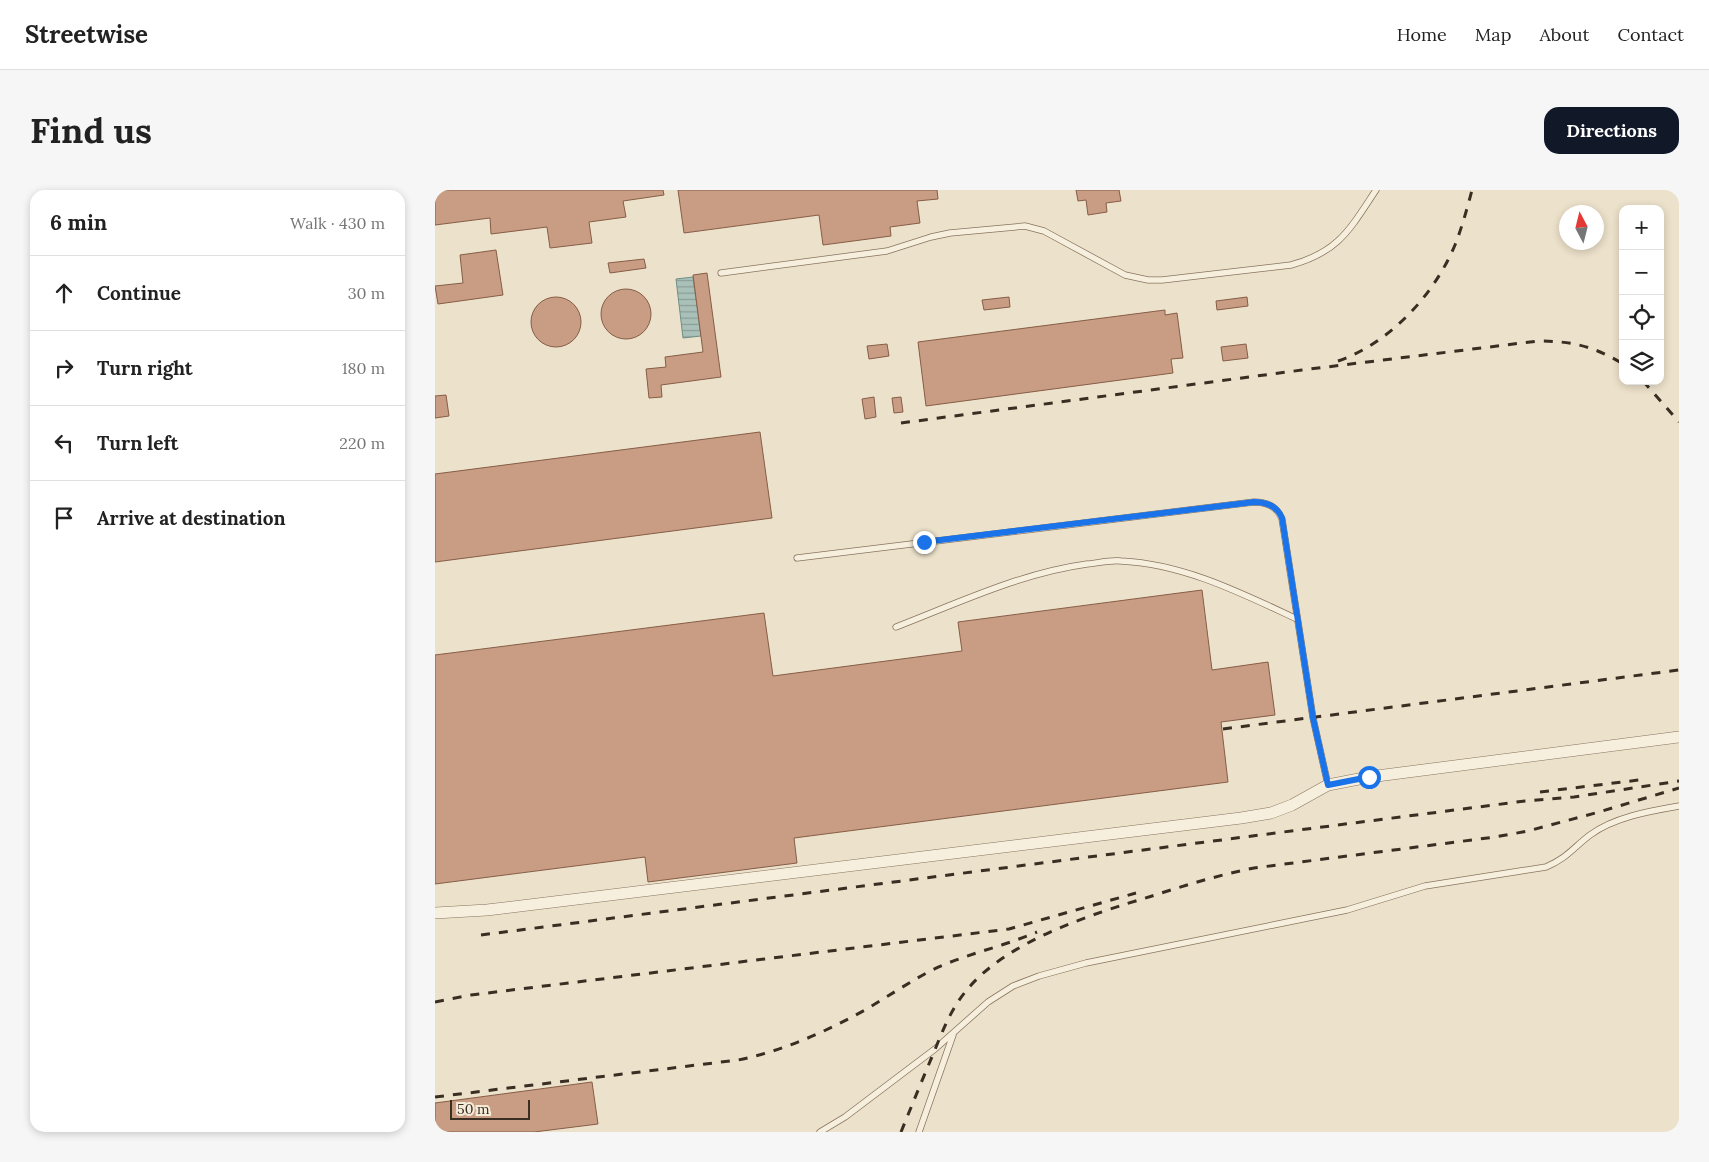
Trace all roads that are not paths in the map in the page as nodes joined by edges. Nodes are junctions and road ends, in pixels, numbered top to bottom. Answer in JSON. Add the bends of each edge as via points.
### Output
{"nodes":[{"id":1,"x":1377,"y":190,"type":"edge"},
{"id":2,"x":721,"y":274,"type":"dead end"},
{"id":3,"x":797,"y":558,"type":"dead end"},
{"id":4,"x":1297,"y":619,"type":"junction"},
{"id":5,"x":896,"y":627,"type":"dead end"},
{"id":6,"x":1679,"y":737,"type":"edge"},
{"id":7,"x":1328,"y":785,"type":"junction"},
{"id":8,"x":1679,"y":806,"type":"edge"},
{"id":9,"x":435,"y":913,"type":"edge"},
{"id":10,"x":954,"y":1033,"type":"junction"},
{"id":11,"x":820,"y":1132,"type":"edge"},
{"id":12,"x":919,"y":1132,"type":"edge"}],
"edges":[{"from":1,"to":2,"type":"lane","via":[[1338,242],[1310,260],[1291,265],[1148,280],[1125,275],[1044,231],[1025,226],[950,233],[887,251]]},
{"from":3,"to":4,"type":"lane","via":[[1263,502],[1280,512],[1282,518]]},
{"from":4,"to":5,"type":"lane","via":[[1198,576],[1139,562],[1119,561],[1052,570]]},
{"from":4,"to":7,"type":"lane"},
{"from":6,"to":7,"type":"street"},
{"from":7,"to":9,"type":"street","via":[[1271,813],[1241,818],[497,909]]},
{"from":8,"to":10,"type":"lane","via":[[1647,812],[1605,826],[1560,861],[1546,867],[1425,886],[1347,910],[1086,963],[1039,976],[1013,986],[989,1002]]},
{"from":10,"to":11,"type":"lane","via":[[852,1112]]},
{"from":10,"to":12,"type":"lane"}]}
